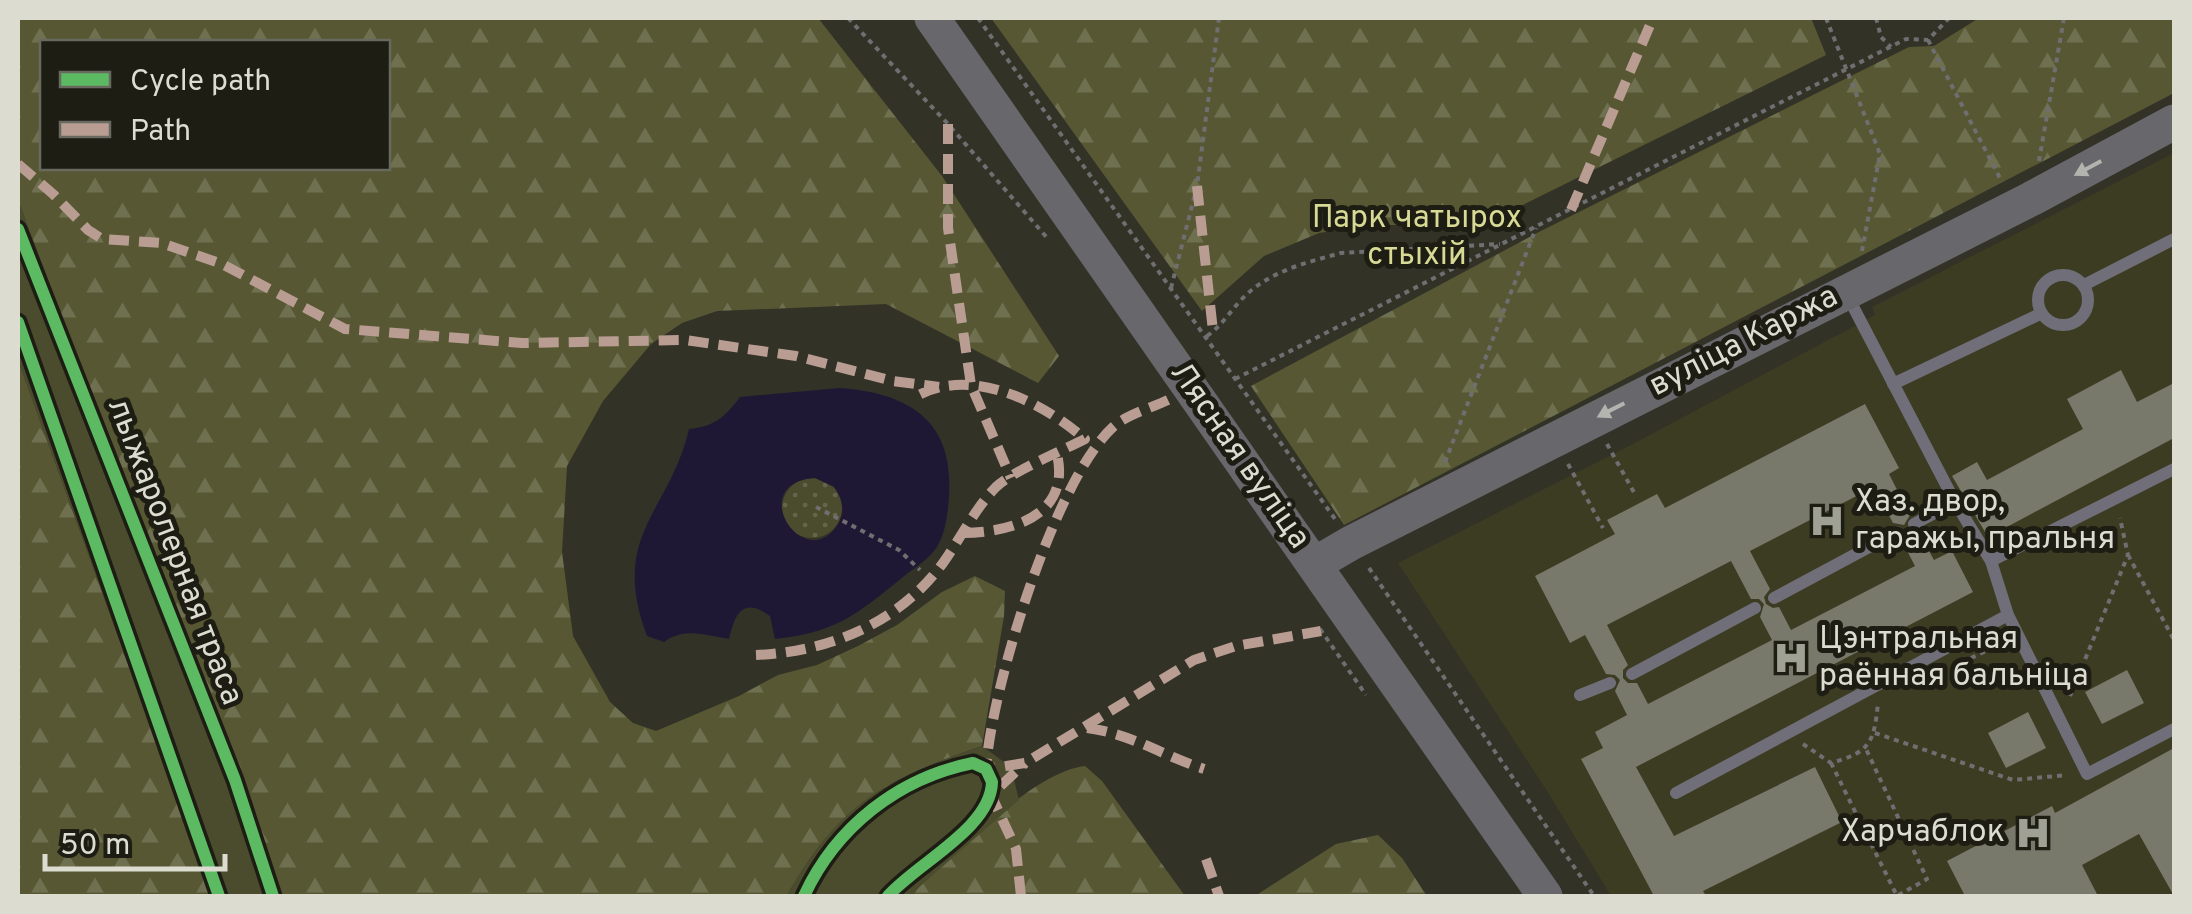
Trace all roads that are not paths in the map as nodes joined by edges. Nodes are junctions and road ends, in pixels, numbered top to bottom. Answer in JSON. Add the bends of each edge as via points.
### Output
{"nodes":[{"id":1,"x":932,"y":18,"type":"edge"},
{"id":2,"x":2174,"y":122,"type":"edge"},
{"id":3,"x":2174,"y":239,"type":"edge"},
{"id":4,"x":2084,"y":285,"type":"junction"},
{"id":5,"x":1845,"y":290,"type":"junction"},
{"id":6,"x":2042,"y":314,"type":"junction"},
{"id":7,"x":1893,"y":384,"type":"junction"},
{"id":8,"x":2174,"y":469,"type":"edge"},
{"id":9,"x":1956,"y":502,"type":"junction"},
{"id":10,"x":1914,"y":524,"type":"dead end"},
{"id":11,"x":1897,"y":532,"type":"dead end"},
{"id":12,"x":1992,"y":560,"type":"junction"},
{"id":13,"x":1315,"y":564,"type":"junction"},
{"id":14,"x":1774,"y":598,"type":"dead end"},
{"id":15,"x":1756,"y":608,"type":"dead end"},
{"id":16,"x":2008,"y":615,"type":"junction"},
{"id":17,"x":1632,"y":674,"type":"dead end"},
{"id":18,"x":1610,"y":683,"type":"dead end"},
{"id":19,"x":1580,"y":695,"type":"dead end"},
{"id":20,"x":2174,"y":729,"type":"edge"},
{"id":21,"x":1676,"y":793,"type":"dead end"},
{"id":22,"x":1545,"y":896,"type":"edge"}],
"edges":[{"from":1,"to":13,"type":"main road","name":"Лясная вуліца"},
{"from":2,"to":5,"type":"main road","name":"вуліца Каржа","one_way":true},
{"from":3,"to":4,"type":"lane"},
{"from":4,"to":6,"type":"lane","via":[[2088,300],[2077,321],[2054,324]]},
{"from":4,"to":6,"type":"lane","via":[[2061,274],[2045,282],[2038,297]]},
{"from":5,"to":7,"type":"lane"},
{"from":5,"to":13,"type":"main road","name":"вуліца Каржа","one_way":true},
{"from":6,"to":7,"type":"lane"},
{"from":7,"to":9,"type":"lane"},
{"from":8,"to":12,"type":"lane"},
{"from":9,"to":10,"type":"lane"},
{"from":9,"to":12,"type":"lane"},
{"from":11,"to":14,"type":"lane"},
{"from":12,"to":16,"type":"lane"},
{"from":13,"to":22,"type":"main road","name":"Лясная вуліца"},
{"from":15,"to":17,"type":"lane"},
{"from":16,"to":20,"type":"lane","via":[[2087,774]]},
{"from":16,"to":21,"type":"lane"},
{"from":18,"to":19,"type":"lane"}]}
